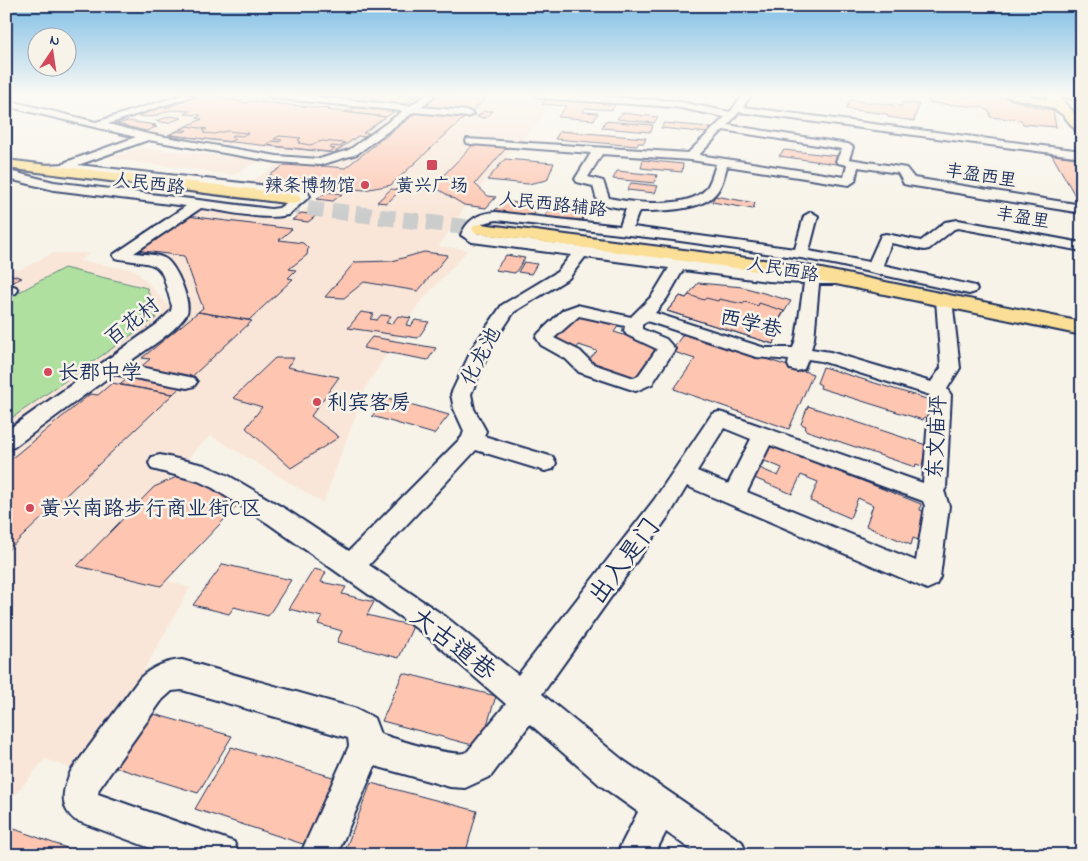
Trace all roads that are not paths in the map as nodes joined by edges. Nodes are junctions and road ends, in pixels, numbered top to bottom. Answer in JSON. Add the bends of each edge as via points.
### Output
{"nodes":[{"id":1,"x":140,"y":135,"type":"edge"},
{"id":2,"x":376,"y":135,"type":"edge"},
{"id":3,"x":713,"y":135,"type":"edge"},
{"id":4,"x":773,"y":135,"type":"edge"},
{"id":5,"x":927,"y":135,"type":"edge"},
{"id":6,"x":148,"y":137,"type":"junction"},
{"id":7,"x":471,"y":141,"type":"dead end"},
{"id":8,"x":598,"y":151,"type":"junction"},
{"id":9,"x":1082,"y":154,"type":"edge"},
{"id":10,"x":691,"y":157,"type":"junction"},
{"id":11,"x":277,"y":159,"type":"junction"},
{"id":12,"x":722,"y":162,"type":"junction"},
{"id":13,"x":853,"y":162,"type":"junction"},
{"id":14,"x":32,"y":167,"type":"junction"},
{"id":15,"x":49,"y":167,"type":"junction"},
{"id":16,"x":261,"y":168,"type":"dead end"},
{"id":17,"x":10,"y":176,"type":"edge"},
{"id":18,"x":246,"y":176,"type":"dead end"},
{"id":19,"x":230,"y":185,"type":"junction"},
{"id":20,"x":199,"y":204,"type":"junction"},
{"id":21,"x":634,"y":207,"type":"junction"},
{"id":22,"x":1082,"y":209,"type":"edge"},
{"id":23,"x":811,"y":216,"type":"dead end"},
{"id":24,"x":625,"y":231,"type":"junction"},
{"id":25,"x":1082,"y":247,"type":"edge"},
{"id":26,"x":582,"y":252,"type":"junction"},
{"id":27,"x":800,"y":254,"type":"junction"},
{"id":28,"x":679,"y":264,"type":"junction"},
{"id":29,"x":874,"y":268,"type":"junction"},
{"id":30,"x":812,"y":279,"type":"junction"},
{"id":31,"x":856,"y":283,"type":"junction"},
{"id":32,"x":970,"y":289,"type":"junction"},
{"id":33,"x":944,"y":300,"type":"junction"},
{"id":34,"x":1082,"y":312,"type":"edge"},
{"id":35,"x":639,"y":319,"type":"junction"},
{"id":36,"x":1082,"y":329,"type":"edge"},
{"id":37,"x":799,"y":359,"type":"junction"},
{"id":38,"x":110,"y":367,"type":"junction"},
{"id":39,"x":187,"y":382,"type":"dead end"},
{"id":40,"x":937,"y":390,"type":"junction"},
{"id":41,"x":764,"y":435,"type":"junction"},
{"id":42,"x":471,"y":441,"type":"junction"},
{"id":43,"x":6,"y":442,"type":"edge"},
{"id":44,"x":160,"y":463,"type":"dead end"},
{"id":45,"x":545,"y":463,"type":"dead end"},
{"id":46,"x":683,"y":475,"type":"junction"},
{"id":47,"x":932,"y":491,"type":"junction"},
{"id":48,"x":733,"y":496,"type":"junction"},
{"id":49,"x":350,"y":567,"type":"junction"},
{"id":50,"x":524,"y":699,"type":"junction"},
{"id":51,"x":366,"y":747,"type":"junction"},
{"id":52,"x":660,"y":808,"type":"junction"},
{"id":53,"x":222,"y":855,"type":"edge"},
{"id":54,"x":318,"y":855,"type":"edge"},
{"id":55,"x":634,"y":855,"type":"edge"},
{"id":56,"x":730,"y":855,"type":"edge"}],
"edges":[{"from":1,"to":6,"type":"street"},
{"from":2,"to":11,"type":"street","via":[[353,152],[320,162]]},
{"from":3,"to":10,"type":"street"},
{"from":4,"to":13,"type":"street","via":[[848,147],[842,161]]},
{"from":5,"to":9,"type":"street"},
{"from":6,"to":11,"type":"street"},
{"from":6,"to":15,"type":"street","via":[[76,162]]},
{"from":7,"to":8,"type":"street"},
{"from":8,"to":10,"type":"street"},
{"from":8,"to":21,"type":"street","via":[[581,179],[599,184],[603,201]]},
{"from":10,"to":12,"type":"street"},
{"from":11,"to":16,"type":"street"},
{"from":12,"to":13,"type":"street","via":[[849,181]]},
{"from":12,"to":21,"type":"street","via":[[710,193],[702,199]]},
{"from":13,"to":22,"type":"street","name":"丰盈西里","via":[[902,170],[908,181]]},
{"from":14,"to":15,"type":"street"},
{"from":14,"to":17,"type":"main road","name":"人民西路"},
{"from":14,"to":17,"type":"main road","name":"人民西路","via":[[289,202]]},
{"from":15,"to":19,"type":"street"},
{"from":17,"to":20,"type":"street","via":[[54,186]]},
{"from":18,"to":19,"type":"street"},
{"from":19,"to":20,"type":"street","via":[[304,196],[287,210],[277,213]]},
{"from":20,"to":38,"type":"street","name":"百花村","via":[[120,255],[166,264],[180,306],[173,320]]},
{"from":21,"to":24,"type":"street"},
{"from":23,"to":27,"type":"street"},
{"from":24,"to":26,"type":"street","name":"人民西路辅路","via":[[489,216],[477,220],[468,235],[477,239]]},
{"from":24,"to":27,"type":"street","name":"人民西路辅路"},
{"from":25,"to":29,"type":"street","name":"丰盈里","via":[[958,224],[950,225],[924,246],[886,238]]},
{"from":26,"to":28,"type":"street","name":"人民西路辅路"},
{"from":26,"to":42,"type":"street","name":"化龙池","via":[[563,275],[508,309],[482,346],[461,394],[464,409],[476,431]]},
{"from":27,"to":29,"type":"street","name":"人民西路辅路"},
{"from":28,"to":30,"type":"street","name":"人民西路辅路"},
{"from":28,"to":35,"type":"street","via":[[659,298]]},
{"from":29,"to":32,"type":"street","name":"人民西路辅路"},
{"from":30,"to":31,"type":"street","name":"人民西路辅路"},
{"from":30,"to":37,"type":"street"},
{"from":31,"to":32,"type":"main road","name":"人民西路","via":[[802,271],[483,226],[720,251]]},
{"from":31,"to":33,"type":"main road","name":"人民西路"},
{"from":32,"to":34,"type":"main road","name":"人民西路"},
{"from":33,"to":36,"type":"main road","name":"人民西路"},
{"from":33,"to":40,"type":"street","name":"东文庙坪","via":[[951,368]]},
{"from":35,"to":35,"type":"street","name":"西学巷","via":[[577,310],[545,338],[573,355],[586,368],[636,385],[645,380],[666,349],[659,342],[633,331]]},
{"from":35,"to":37,"type":"street","name":"西学巷","via":[[763,353]]},
{"from":37,"to":40,"type":"street","name":"西学巷","via":[[823,356]]},
{"from":38,"to":39,"type":"street"},
{"from":38,"to":43,"type":"street","name":"百花村"},
{"from":40,"to":47,"type":"street","name":"东文庙坪","via":[[941,395]]},
{"from":41,"to":46,"type":"street","name":"出入是门","via":[[719,419]]},
{"from":41,"to":47,"type":"street","via":[[914,489]]},
{"from":41,"to":48,"type":"street"},
{"from":42,"to":45,"type":"street"},
{"from":42,"to":49,"type":"street"},
{"from":44,"to":49,"type":"street","name":"大古道巷","via":[[204,474],[221,482]]},
{"from":46,"to":48,"type":"street"},
{"from":46,"to":50,"type":"street","name":"出入是门"},
{"from":47,"to":48,"type":"street","name":"东文庙坪","via":[[937,506],[928,577]]},
{"from":49,"to":50,"type":"street","name":"大古道巷","via":[[436,626]]},
{"from":50,"to":51,"type":"street","name":"出入是门","via":[[479,764],[465,771],[450,770]]},
{"from":50,"to":52,"type":"street","name":"大古道巷"},
{"from":51,"to":53,"type":"street","via":[[363,729],[356,725],[182,675],[160,679],[83,783],[80,802],[87,808]]},
{"from":51,"to":54,"type":"street"},
{"from":52,"to":55,"type":"street"},
{"from":52,"to":56,"type":"street","name":"大古道巷"}]}
